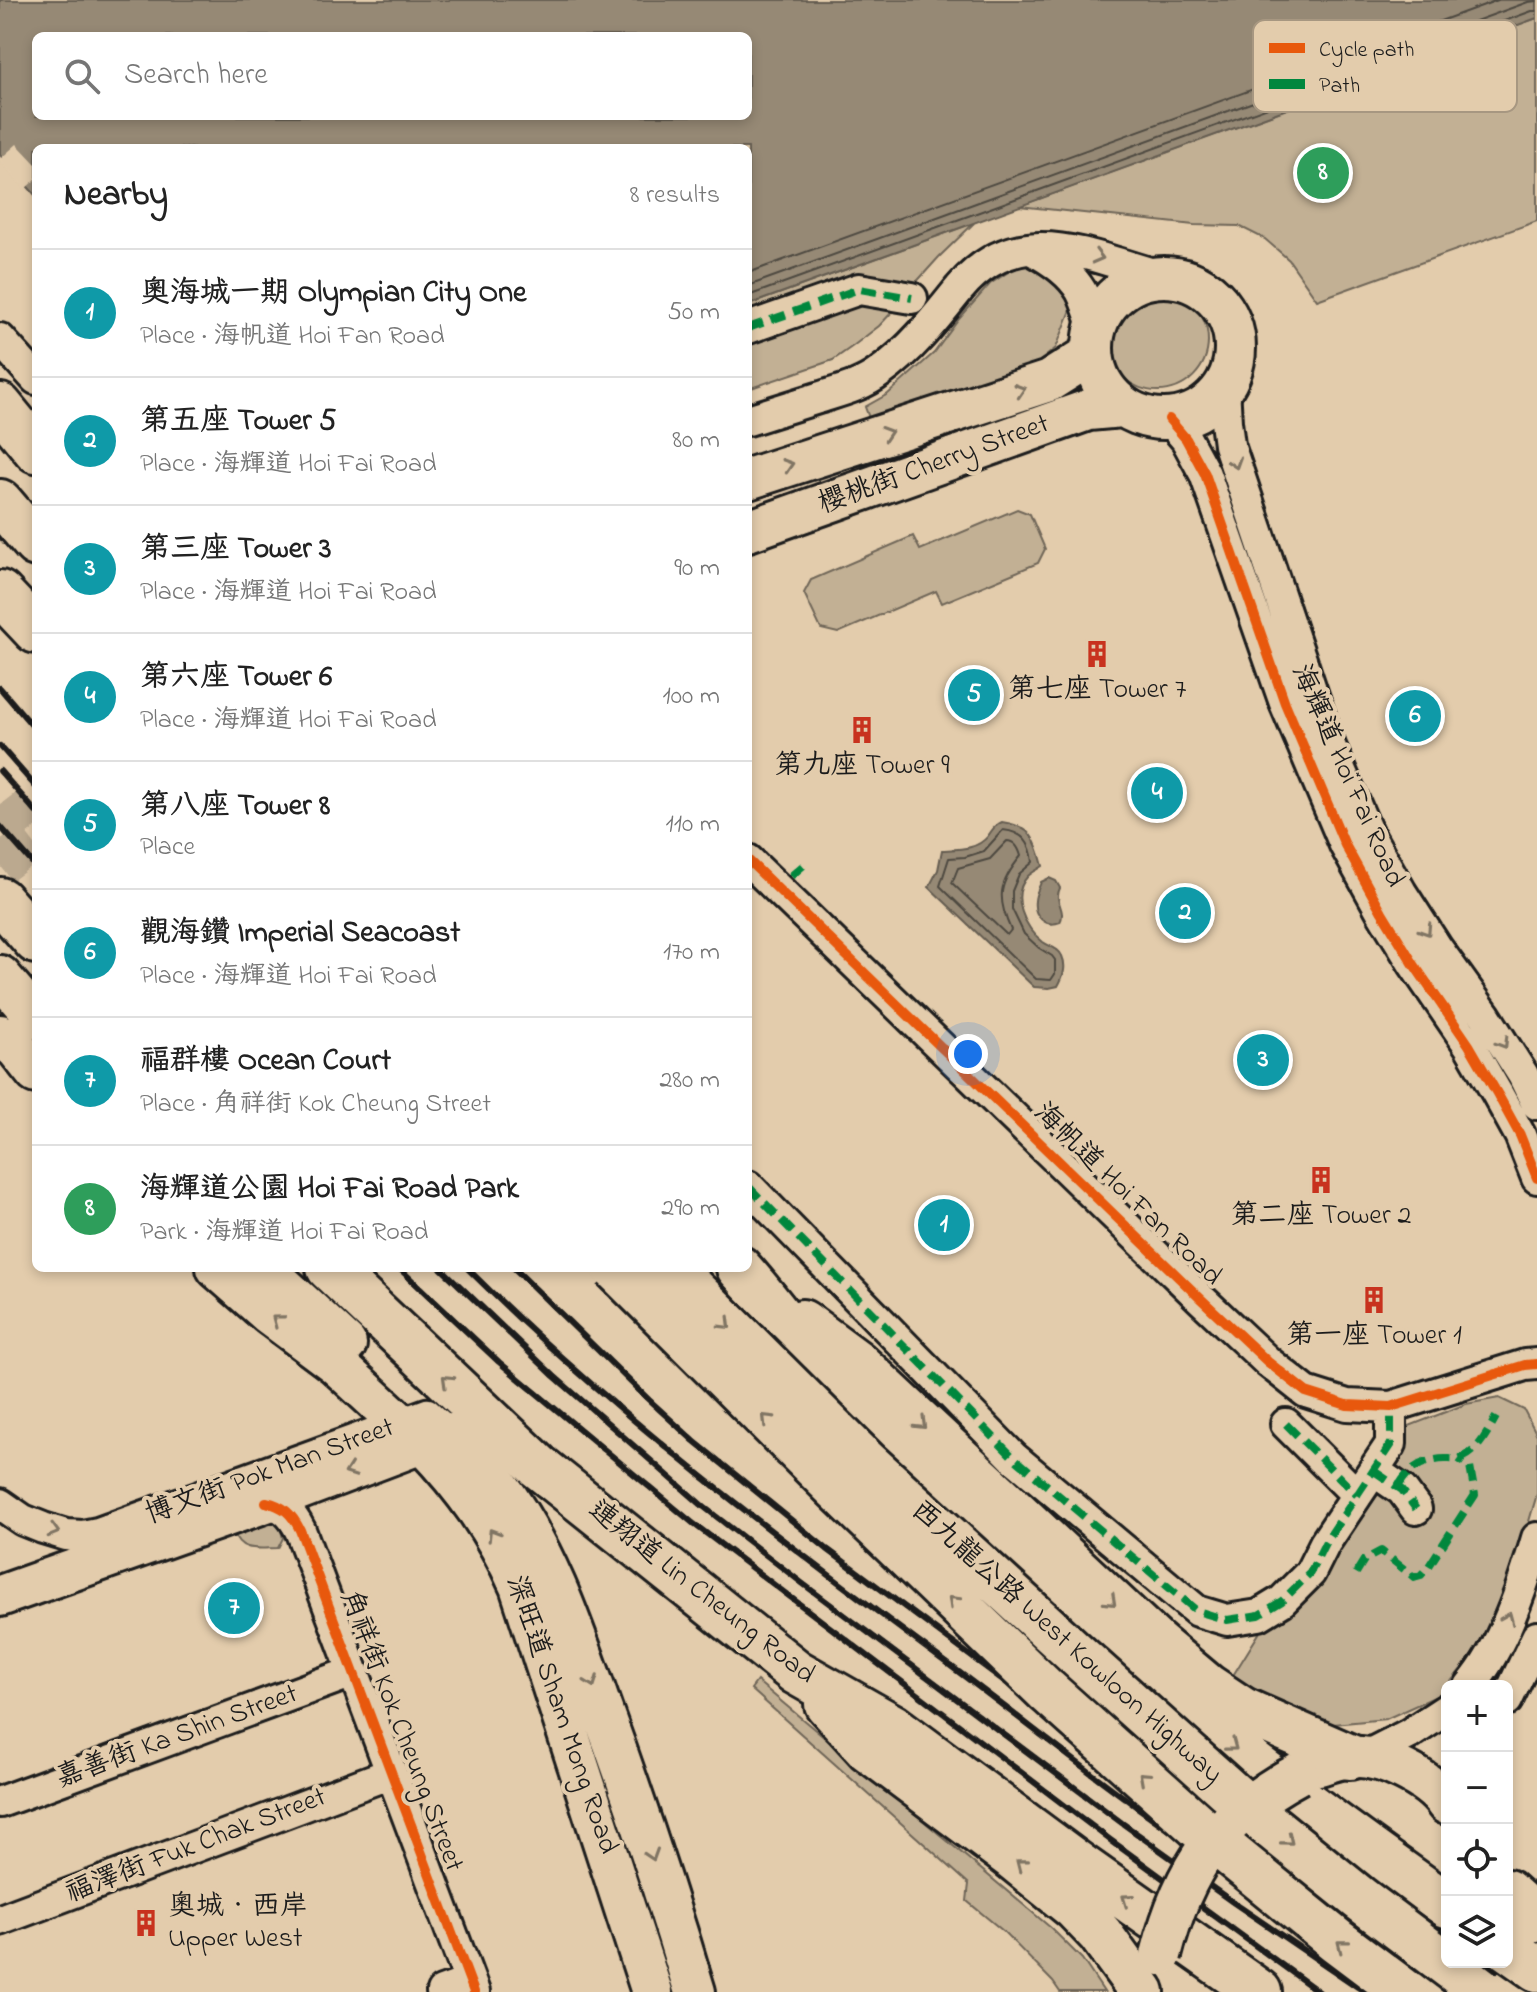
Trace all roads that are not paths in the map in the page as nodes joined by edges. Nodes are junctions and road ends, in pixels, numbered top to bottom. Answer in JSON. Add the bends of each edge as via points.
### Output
{"nodes":[{"id":1,"x":1030,"y":248,"type":"junction"},
{"id":2,"x":1164,"y":277,"type":"junction"},
{"id":3,"x":912,"y":298,"type":"dead end"},
{"id":4,"x":752,"y":327,"type":"edge"},
{"id":5,"x":0,"y":339,"type":"edge"},
{"id":6,"x":1093,"y":341,"type":"junction"},
{"id":7,"x":32,"y":375,"type":"edge"},
{"id":8,"x":1224,"y":386,"type":"junction"},
{"id":9,"x":0,"y":406,"type":"edge"},
{"id":10,"x":1122,"y":407,"type":"junction"},
{"id":11,"x":752,"y":419,"type":"edge"},
{"id":12,"x":1169,"y":419,"type":"junction"},
{"id":13,"x":32,"y":445,"type":"edge"},
{"id":14,"x":752,"y":478,"type":"edge"},
{"id":15,"x":0,"y":502,"type":"edge"},
{"id":16,"x":752,"y":530,"type":"edge"},
{"id":17,"x":32,"y":539,"type":"edge"},
{"id":18,"x":0,"y":593,"type":"edge"},
{"id":19,"x":32,"y":627,"type":"edge"},
{"id":20,"x":752,"y":864,"type":"edge"},
{"id":21,"x":0,"y":900,"type":"edge"},
{"id":22,"x":32,"y":936,"type":"edge"},
{"id":23,"x":0,"y":976,"type":"edge"},
{"id":24,"x":32,"y":1013,"type":"edge"},
{"id":25,"x":0,"y":1035,"type":"edge"},
{"id":26,"x":32,"y":1068,"type":"edge"},
{"id":27,"x":1537,"y":1104,"type":"edge"},
{"id":28,"x":1537,"y":1178,"type":"edge"},
{"id":29,"x":752,"y":1190,"type":"edge"},
{"id":30,"x":222,"y":1272,"type":"edge"},
{"id":31,"x":268,"y":1272,"type":"edge"},
{"id":32,"x":333,"y":1272,"type":"edge"},
{"id":33,"x":619,"y":1272,"type":"edge"},
{"id":34,"x":675,"y":1272,"type":"edge"},
{"id":35,"x":748,"y":1277,"type":"edge"},
{"id":36,"x":1537,"y":1364,"type":"edge"},
{"id":37,"x":1391,"y":1407,"type":"junction"},
{"id":38,"x":1286,"y":1424,"type":"dead end"},
{"id":39,"x":425,"y":1429,"type":"junction"},
{"id":40,"x":1366,"y":1483,"type":"junction"},
{"id":41,"x":266,"y":1502,"type":"junction"},
{"id":42,"x":0,"y":1504,"type":"edge"},
{"id":43,"x":1416,"y":1509,"type":"dead end"},
{"id":44,"x":1537,"y":1538,"type":"edge"},
{"id":45,"x":0,"y":1596,"type":"edge"},
{"id":46,"x":1537,"y":1637,"type":"edge"},
{"id":47,"x":353,"y":1672,"type":"junction"},
{"id":48,"x":796,"y":1672,"type":"junction"},
{"id":49,"x":1474,"y":1680,"type":"edge"},
{"id":50,"x":1513,"y":1687,"type":"edge"},
{"id":51,"x":1441,"y":1713,"type":"edge"},
{"id":52,"x":1356,"y":1757,"type":"junction"},
{"id":53,"x":391,"y":1773,"type":"junction"},
{"id":54,"x":628,"y":1781,"type":"junction"},
{"id":55,"x":1441,"y":1797,"type":"edge"},
{"id":56,"x":0,"y":1802,"type":"edge"},
{"id":57,"x":605,"y":1844,"type":"junction"},
{"id":58,"x":1511,"y":1896,"type":"edge"},
{"id":59,"x":1441,"y":1901,"type":"edge"},
{"id":60,"x":1537,"y":1919,"type":"edge"},
{"id":61,"x":0,"y":1920,"type":"edge"},
{"id":62,"x":1513,"y":1952,"type":"edge"},
{"id":63,"x":1441,"y":1960,"type":"edge"},
{"id":64,"x":1537,"y":1969,"type":"edge"},
{"id":65,"x":1153,"y":1980,"type":"edge"},
{"id":66,"x":462,"y":1989,"type":"edge"},
{"id":67,"x":652,"y":1992,"type":"edge"},
{"id":68,"x":695,"y":1992,"type":"edge"},
{"id":69,"x":1259,"y":1992,"type":"edge"},
{"id":70,"x":1405,"y":1992,"type":"edge"},
{"id":71,"x":1421,"y":1992,"type":"edge"},
{"id":72,"x":1484,"y":1992,"type":"edge"}],
"edges":[{"from":1,"to":2,"type":"street","one_way":true,"via":[[1071,250]]},
{"from":1,"to":6,"type":"street","via":[[1068,274],[1081,290]]},
{"from":1,"to":11,"type":"street","via":[[981,268],[878,374]]},
{"from":2,"to":6,"type":"main road","via":[[1120,292],[1104,307]]},
{"from":2,"to":8,"type":"main road","via":[[1199,286],[1226,313],[1235,350]]},
{"from":3,"to":4,"type":"street","via":[[859,289]]},
{"from":5,"to":7,"type":"street"},
{"from":6,"to":10,"type":"main road","via":[[1096,373]]},
{"from":14,"to":6,"type":"main road","name":"櫻桃街 Cherry Street","one_way":true,"via":[[1049,381]]},
{"from":8,"to":12,"type":"main road","via":[[1200,409]]},
{"from":8,"to":27,"type":"street","name":"海輝道 Hoi Fai Road","one_way":true,"via":[[1229,445],[1330,746],[1367,832]]},
{"from":9,"to":13,"type":"highway"},
{"from":10,"to":12,"type":"main road","via":[[1137,415]]},
{"from":10,"to":16,"type":"main road","name":"櫻桃街 Cherry Street","via":[[1088,410]]},
{"from":12,"to":28,"type":"street","name":"海輝道 Hoi Fai Road","via":[[1205,474],[1285,703],[1345,845],[1498,1095]]},
{"from":15,"to":17,"type":"highway"},
{"from":18,"to":19,"type":"highway"},
{"from":20,"to":37,"type":"street","name":"海帆道 Hoi Fan Road","via":[[1268,1362],[1306,1392],[1347,1405]]},
{"from":21,"to":22,"type":"highway"},
{"from":23,"to":24,"type":"main road"},
{"from":25,"to":26,"type":"main road"},
{"from":29,"to":40,"type":"street","via":[[1013,1457],[1197,1611],[1227,1620],[1259,1615],[1282,1601],[1310,1573]]},
{"from":39,"to":30,"type":"main road","name":"深旺道 Sham Mong Road","one_way":true,"via":[[269,1314]]},
{"from":31,"to":39,"type":"main road","name":"深旺道 Sham Mong Road","via":[[349,1347]]},
{"from":48,"to":32,"type":"highway","name":"連翔道 Lin Cheung Road","one_way":true,"via":[[538,1466]]},
{"from":70,"to":33,"type":"highway","name":"西九龍公路 West Kowloon Highway","one_way":true,"bridge":true,"via":[[1218,1844],[1046,1690]]},
{"from":34,"to":72,"type":"highway","name":"西九龍公路 West Kowloon Highway","one_way":true,"bridge":true,"via":[[867,1463],[1249,1809]]},
{"from":35,"to":52,"type":"highway","one_way":true,"via":[[856,1362],[1207,1686],[1250,1714]]},
{"from":35,"to":59,"type":"highway","one_way":true,"via":[[831,1383],[940,1498],[1022,1574],[1218,1736]]},
{"from":36,"to":37,"type":"street","name":"海帆道 Hoi Fan Road"},
{"from":37,"to":40,"type":"street","via":[[1391,1444]]},
{"from":38,"to":40,"type":"street"},
{"from":39,"to":41,"type":"main road","name":"博文街 Pok Man Street","one_way":true},
{"from":42,"to":39,"type":"street","name":"博文街 Pok Man Street","one_way":true,"via":[[23,1520],[83,1536]]},
{"from":39,"to":54,"type":"main road","name":"深旺道 Sham Mong Road","one_way":true,"via":[[486,1470],[526,1527],[565,1609]]},
{"from":57,"to":39,"type":"main road","name":"深旺道 Sham Mong Road","one_way":true,"via":[[516,1575]]},
{"from":40,"to":43,"type":"street","via":[[1402,1490]]},
{"from":41,"to":45,"type":"main road","name":"博文街 Pok Man Street"},
{"from":41,"to":47,"type":"street","name":"角祥街 Kok Cheung Street","via":[[294,1518]]},
{"from":49,"to":44,"type":"street","one_way":true,"via":[[1498,1643]]},
{"from":46,"to":50,"type":"street"},
{"from":47,"to":53,"type":"street","name":"角祥街 Kok Cheung Street"},
{"from":47,"to":56,"type":"street","name":"嘉善街 Ka Shin Street"},
{"from":65,"to":48,"type":"highway","one_way":true,"via":[[1075,1908],[868,1749]]},
{"from":69,"to":48,"type":"highway","name":"連翔道 Lin Cheung Road","one_way":true,"via":[[893,1727]]},
{"from":51,"to":52,"type":"street"},
{"from":52,"to":55,"type":"main road","via":[[1406,1771]]},
{"from":52,"to":65,"type":"main road","bridge":true,"via":[[1328,1761],[1298,1774],[1224,1826],[1198,1861],[1177,1905]]},
{"from":53,"to":61,"type":"street","name":"福澤街 Fuk Chak Street"},
{"from":53,"to":66,"type":"street","name":"角祥街 Kok Cheung Street"},
{"from":54,"to":57,"type":"main road","via":[[608,1797]]},
{"from":54,"to":68,"type":"main road","name":"深旺道 Sham Mong Road","one_way":true},
{"from":57,"to":67,"type":"main road","name":"深旺道 Sham Mong Road"},
{"from":58,"to":60,"type":"highway"},
{"from":62,"to":64,"type":"highway"},
{"from":63,"to":71,"type":"main road"}]}
